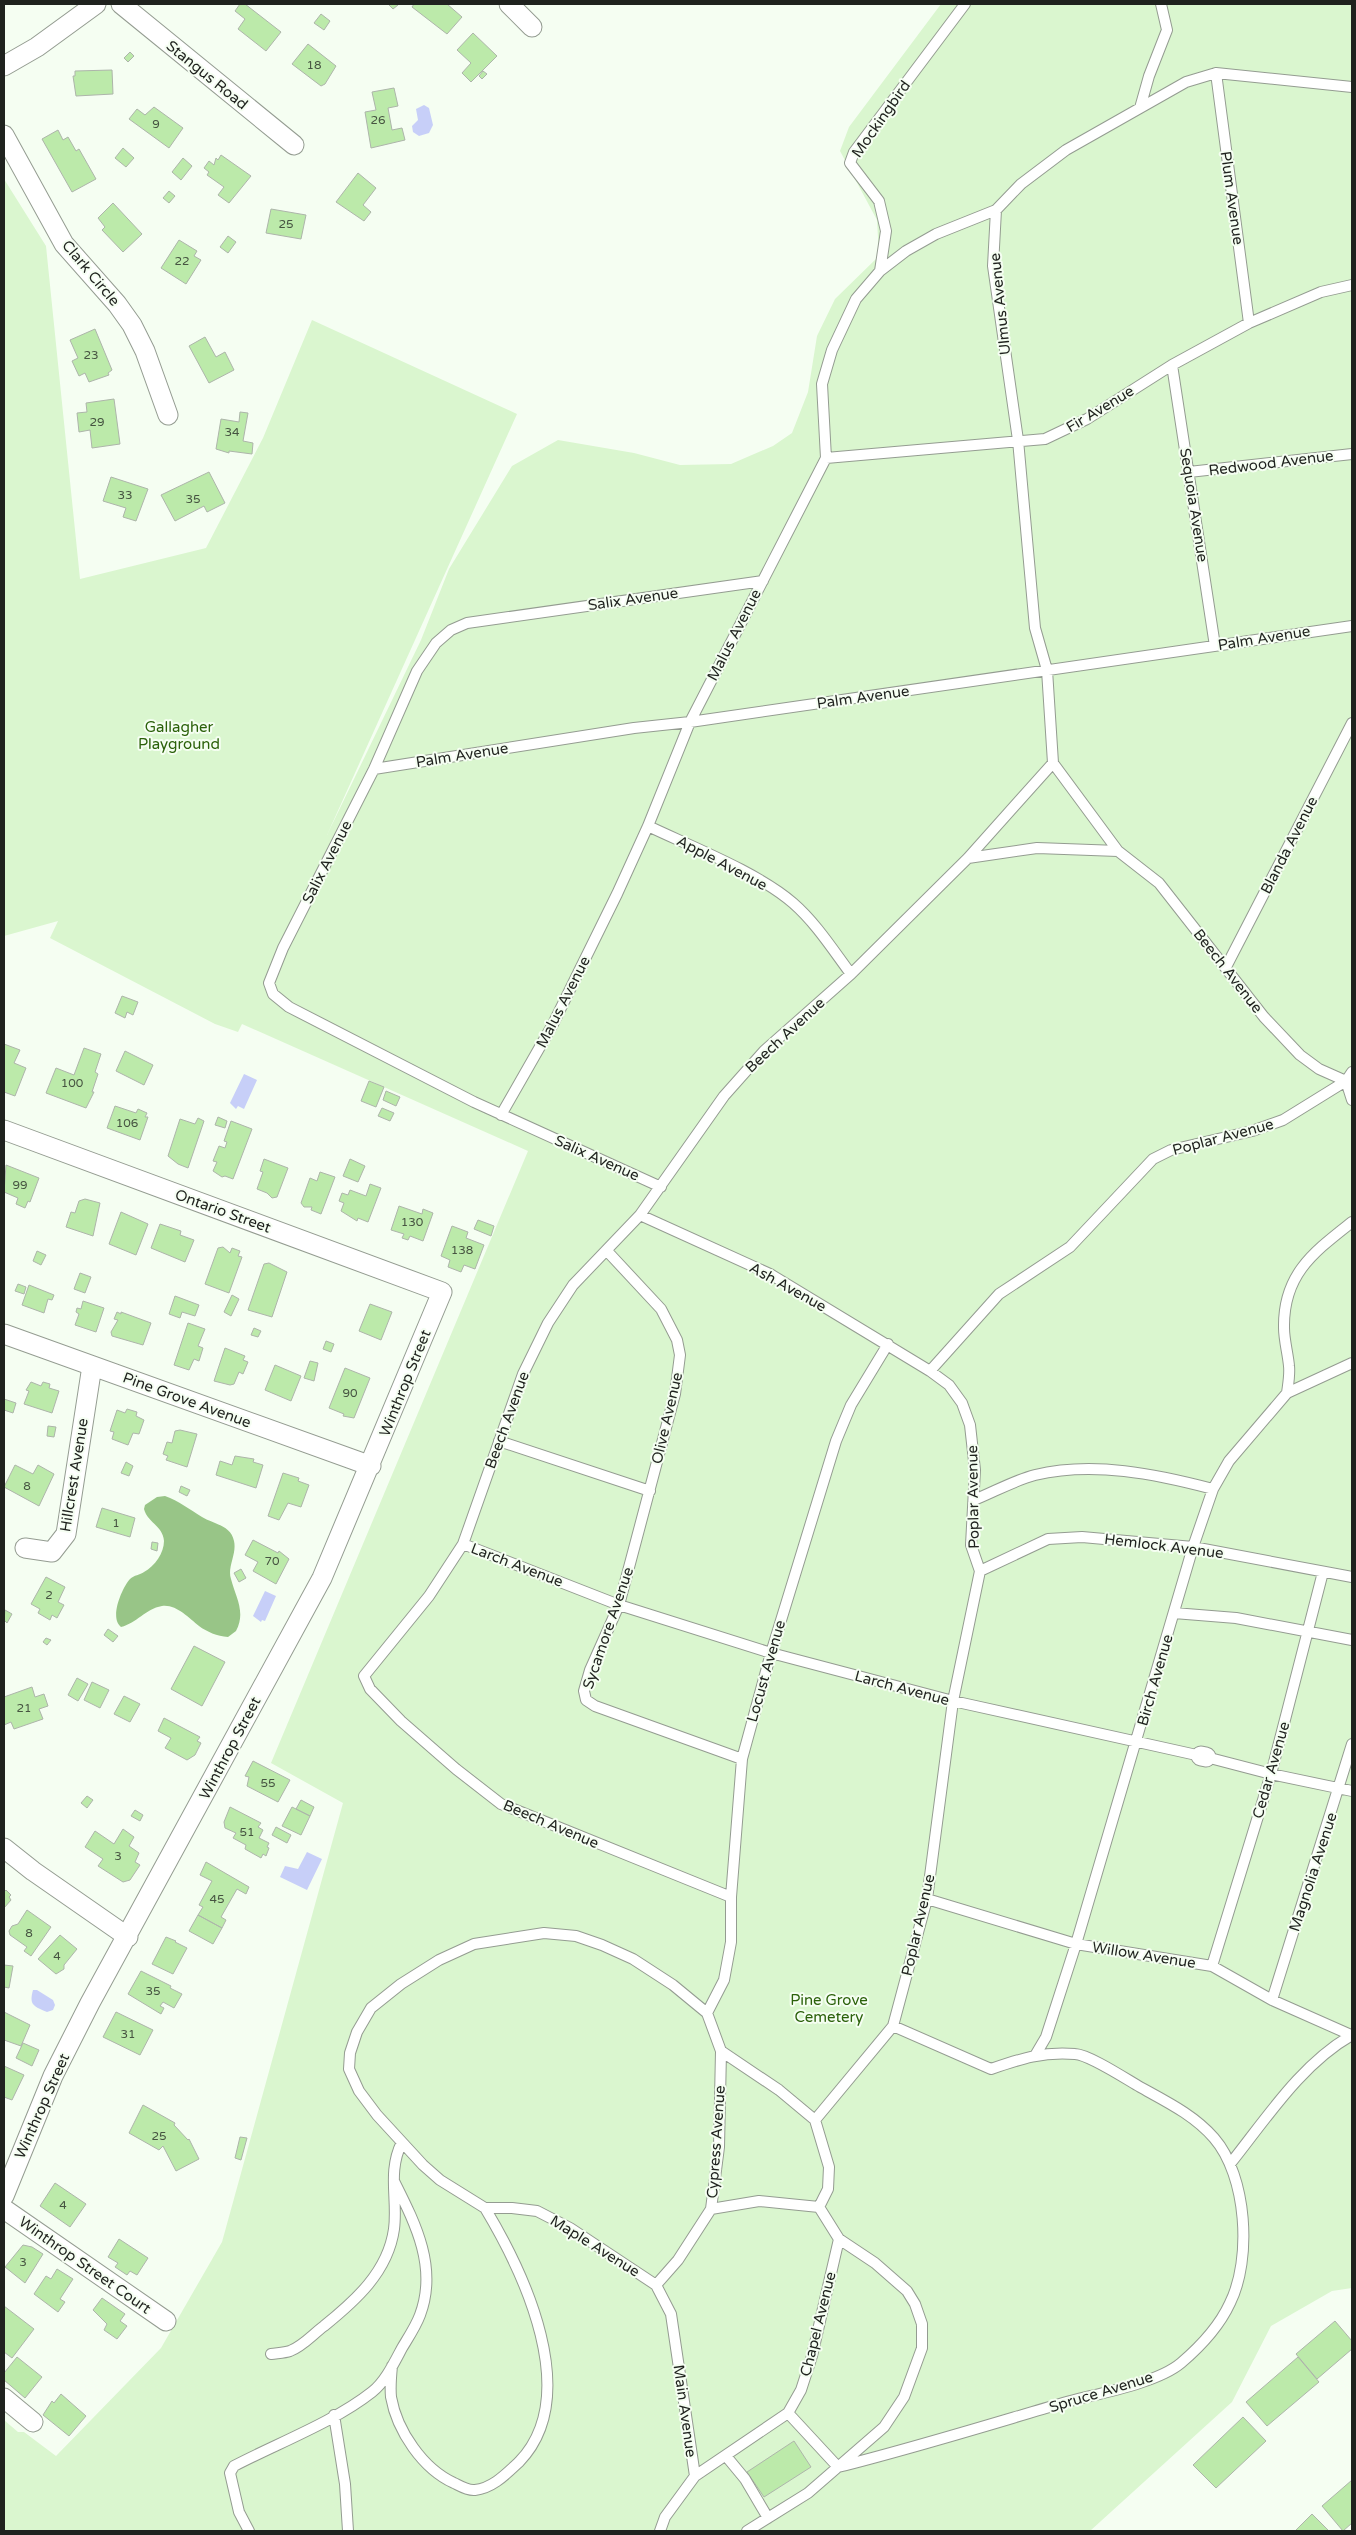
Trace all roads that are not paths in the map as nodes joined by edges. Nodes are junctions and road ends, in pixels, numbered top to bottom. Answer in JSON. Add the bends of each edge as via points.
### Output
{"nodes":[{"id":1,"x":96,"y":4,"type":"edge"},
{"id":2,"x":121,"y":4,"type":"edge"},
{"id":3,"x":509,"y":4,"type":"edge"},
{"id":4,"x":965,"y":4,"type":"edge"},
{"id":5,"x":1162,"y":4,"type":"edge"},
{"id":6,"x":532,"y":27,"type":"dead end"},
{"id":7,"x":4,"y":66,"type":"edge"},
{"id":8,"x":1216,"y":73,"type":"junction"},
{"id":9,"x":1352,"y":87,"type":"edge"},
{"id":10,"x":1140,"y":108,"type":"junction"},
{"id":11,"x":4,"y":135,"type":"edge"},
{"id":12,"x":294,"y":145,"type":"dead end"},
{"id":13,"x":996,"y":210,"type":"junction"},
{"id":14,"x":880,"y":271,"type":"junction"},
{"id":15,"x":1352,"y":285,"type":"edge"},
{"id":16,"x":1249,"y":322,"type":"junction"},
{"id":17,"x":1172,"y":365,"type":"junction"},
{"id":18,"x":168,"y":415,"type":"dead end"},
{"id":19,"x":1018,"y":440,"type":"junction"},
{"id":20,"x":1352,"y":454,"type":"edge"},
{"id":21,"x":826,"y":458,"type":"junction"},
{"id":22,"x":1189,"y":472,"type":"junction"},
{"id":23,"x":762,"y":581,"type":"junction"},
{"id":24,"x":1352,"y":626,"type":"edge"},
{"id":25,"x":1215,"y":646,"type":"junction"},
{"id":26,"x":1047,"y":670,"type":"junction"},
{"id":27,"x":690,"y":722,"type":"junction"},
{"id":28,"x":1352,"y":723,"type":"edge"},
{"id":29,"x":1053,"y":763,"type":"junction"},
{"id":30,"x":374,"y":769,"type":"junction"},
{"id":31,"x":648,"y":826,"type":"junction"},
{"id":32,"x":1118,"y":851,"type":"junction"},
{"id":33,"x":968,"y":858,"type":"junction"},
{"id":34,"x":1226,"y":967,"type":"junction"},
{"id":35,"x":851,"y":974,"type":"junction"},
{"id":36,"x":1352,"y":1072,"type":"edge"},
{"id":37,"x":1346,"y":1081,"type":"junction"},
{"id":38,"x":1352,"y":1100,"type":"edge"},
{"id":39,"x":501,"y":1115,"type":"junction"},
{"id":40,"x":4,"y":1130,"type":"edge"},
{"id":41,"x":661,"y":1187,"type":"junction"},
{"id":42,"x":640,"y":1215,"type":"junction"},
{"id":43,"x":1352,"y":1222,"type":"edge"},
{"id":44,"x":607,"y":1251,"type":"junction"},
{"id":45,"x":442,"y":1292,"type":"joint"},
{"id":46,"x":5,"y":1338,"type":"edge"},
{"id":47,"x":888,"y":1344,"type":"junction"},
{"id":48,"x":92,"y":1366,"type":"junction"},
{"id":49,"x":1350,"y":1367,"type":"edge"},
{"id":50,"x":930,"y":1371,"type":"junction"},
{"id":51,"x":1287,"y":1394,"type":"junction"},
{"id":52,"x":499,"y":1441,"type":"junction"},
{"id":53,"x":371,"y":1466,"type":"junction"},
{"id":54,"x":1213,"y":1489,"type":"junction"},
{"id":55,"x":650,"y":1491,"type":"junction"},
{"id":56,"x":974,"y":1500,"type":"junction"},
{"id":57,"x":464,"y":1544,"type":"junction"},
{"id":58,"x":1193,"y":1547,"type":"junction"},
{"id":59,"x":25,"y":1548,"type":"dead end"},
{"id":60,"x":980,"y":1571,"type":"junction"},
{"id":61,"x":1323,"y":1572,"type":"junction"},
{"id":62,"x":1352,"y":1577,"type":"edge"},
{"id":63,"x":619,"y":1605,"type":"junction"},
{"id":64,"x":1174,"y":1613,"type":"junction"},
{"id":65,"x":1308,"y":1633,"type":"junction"},
{"id":66,"x":1352,"y":1640,"type":"edge"},
{"id":67,"x":771,"y":1653,"type":"junction"},
{"id":68,"x":953,"y":1702,"type":"junction"},
{"id":69,"x":1137,"y":1743,"type":"junction"},
{"id":70,"x":1352,"y":1744,"type":"edge"},
{"id":71,"x":742,"y":1759,"type":"junction"},
{"id":72,"x":1271,"y":1774,"type":"junction"},
{"id":73,"x":1340,"y":1788,"type":"junction"},
{"id":74,"x":1352,"y":1791,"type":"edge"},
{"id":75,"x":4,"y":1848,"type":"edge"},
{"id":76,"x":731,"y":1897,"type":"junction"},
{"id":77,"x":927,"y":1899,"type":"junction"},
{"id":78,"x":128,"y":1937,"type":"junction"},
{"id":79,"x":1076,"y":1944,"type":"junction"},
{"id":80,"x":1212,"y":1966,"type":"junction"},
{"id":81,"x":1272,"y":2000,"type":"junction"},
{"id":82,"x":706,"y":2013,"type":"junction"},
{"id":83,"x":893,"y":2026,"type":"junction"},
{"id":84,"x":1352,"y":2036,"type":"edge"},
{"id":85,"x":721,"y":2051,"type":"junction"},
{"id":86,"x":1036,"y":2054,"type":"junction"},
{"id":87,"x":815,"y":2120,"type":"junction"},
{"id":88,"x":402,"y":2142,"type":"junction"},
{"id":89,"x":1230,"y":2164,"type":"junction"},
{"id":90,"x":394,"y":2181,"type":"junction"},
{"id":91,"x":4,"y":2196,"type":"edge"},
{"id":92,"x":820,"y":2207,"type":"junction"},
{"id":93,"x":485,"y":2208,"type":"junction"},
{"id":94,"x":4,"y":2209,"type":"edge"},
{"id":95,"x":711,"y":2209,"type":"junction"},
{"id":96,"x":839,"y":2239,"type":"junction"},
{"id":97,"x":656,"y":2285,"type":"junction"},
{"id":98,"x":166,"y":2321,"type":"dead end"},
{"id":99,"x":271,"y":2354,"type":"dead end"},
{"id":100,"x":392,"y":2366,"type":"junction"},
{"id":101,"x":4,"y":2398,"type":"edge"},
{"id":102,"x":788,"y":2413,"type":"junction"},
{"id":103,"x":334,"y":2415,"type":"junction"},
{"id":104,"x":32,"y":2422,"type":"dead end"},
{"id":105,"x":726,"y":2456,"type":"junction"},
{"id":106,"x":838,"y":2467,"type":"junction"},
{"id":107,"x":695,"y":2476,"type":"junction"},
{"id":108,"x":768,"y":2518,"type":"junction"},
{"id":109,"x":249,"y":2531,"type":"edge"},
{"id":110,"x":348,"y":2531,"type":"edge"},
{"id":111,"x":660,"y":2531,"type":"edge"},
{"id":112,"x":747,"y":2531,"type":"edge"}],
"edges":[{"from":1,"to":7,"type":"street","via":[[37,47]]},
{"from":2,"to":12,"type":"street","name":"Stangus Road"},
{"from":3,"to":6,"type":"street"},
{"from":4,"to":14,"type":"lane","name":"Mockingbird","via":[[850,163],[879,201],[886,231]]},
{"from":5,"to":10,"type":"lane","via":[[1167,30]]},
{"from":8,"to":9,"type":"lane"},
{"from":8,"to":10,"type":"lane","via":[[1186,82]]},
{"from":8,"to":16,"type":"lane","name":"Plum Avenue"},
{"from":10,"to":13,"type":"lane","via":[[1066,150],[1021,184]]},
{"from":11,"to":18,"type":"street","name":"Clark Circle","via":[[64,244],[132,325],[145,350]]},
{"from":13,"to":14,"type":"lane","via":[[936,234]]},
{"from":13,"to":19,"type":"lane","name":"Ulmus Avenue","via":[[993,266]]},
{"from":14,"to":21,"type":"lane","via":[[856,300],[832,350],[822,384]]},
{"from":15,"to":16,"type":"lane","name":"Fir Avenue","via":[[1320,292]]},
{"from":16,"to":17,"type":"lane","name":"Fir Avenue"},
{"from":17,"to":19,"type":"lane","name":"Fir Avenue","via":[[1068,429],[1045,439]]},
{"from":17,"to":22,"type":"lane","name":"Sequoia Avenue"},
{"from":19,"to":21,"type":"lane","name":"Fir Avenue"},
{"from":19,"to":26,"type":"lane","name":"Ulmus Avenue","via":[[1035,628]]},
{"from":20,"to":22,"type":"lane","name":"Redwood Avenue"},
{"from":21,"to":23,"type":"lane","name":"Malus Avenue"},
{"from":22,"to":25,"type":"lane","name":"Sequoia Avenue"},
{"from":23,"to":27,"type":"lane","name":"Malus Avenue"},
{"from":23,"to":30,"type":"lane","name":"Salix Avenue","via":[[467,623],[451,630],[436,643],[416,671]]},
{"from":24,"to":25,"type":"lane","name":"Palm Avenue"},
{"from":25,"to":26,"type":"lane","name":"Palm Avenue"},
{"from":26,"to":27,"type":"lane","name":"Palm Avenue"},
{"from":26,"to":29,"type":"lane","name":"Ulmus Avenue"},
{"from":27,"to":30,"type":"lane","name":"Palm Avenue"},
{"from":27,"to":31,"type":"lane","name":"Malus Avenue"},
{"from":28,"to":34,"type":"lane","name":"Blanda Avenue"},
{"from":29,"to":32,"type":"lane","name":"Beech Avenue"},
{"from":29,"to":33,"type":"lane","name":"Beech Avenue"},
{"from":30,"to":39,"type":"lane","name":"Salix Avenue","via":[[283,948],[269,983],[272,994],[289,1007]]},
{"from":31,"to":35,"type":"lane","name":"Apple Avenue","via":[[749,874],[793,903]]},
{"from":31,"to":39,"type":"lane","name":"Malus Avenue","via":[[553,1024]]},
{"from":32,"to":33,"type":"lane","via":[[1037,848]]},
{"from":32,"to":34,"type":"lane","name":"Beech Avenue","via":[[1159,883]]},
{"from":33,"to":35,"type":"lane","name":"Beech Avenue"},
{"from":34,"to":37,"type":"lane","name":"Beech Avenue","via":[[1264,1017],[1300,1055],[1319,1069]]},
{"from":35,"to":41,"type":"lane","name":"Beech Avenue","via":[[764,1050],[724,1096]]},
{"from":36,"to":37,"type":"lane"},
{"from":37,"to":38,"type":"lane"},
{"from":37,"to":50,"type":"lane","name":"Poplar Avenue","via":[[1283,1120],[1252,1131],[1171,1150],[1152,1159],[1070,1247],[999,1294]]},
{"from":39,"to":41,"type":"lane","name":"Salix Avenue"},
{"from":40,"to":45,"type":"street","name":"Ontario Street"},
{"from":41,"to":42,"type":"lane","name":"Beech Avenue"},
{"from":42,"to":44,"type":"lane","name":"Beech Avenue"},
{"from":42,"to":47,"type":"lane","name":"Ash Avenue","via":[[770,1274]]},
{"from":43,"to":51,"type":"lane","via":[[1307,1261],[1288,1292],[1284,1328],[1289,1369]]},
{"from":44,"to":52,"type":"lane","name":"Beech Avenue","via":[[573,1285],[548,1323],[523,1374]]},
{"from":44,"to":55,"type":"lane","name":"Olive Avenue","via":[[661,1309],[677,1340],[680,1356]]},
{"from":45,"to":53,"type":"street","name":"Winthrop Street"},
{"from":46,"to":48,"type":"street","name":"Pine Grove Avenue"},
{"from":47,"to":50,"type":"lane","name":"Ash Avenue"},
{"from":47,"to":67,"type":"lane","name":"Locust Avenue","via":[[851,1405],[836,1441]]},
{"from":48,"to":53,"type":"street","name":"Pine Grove Avenue"},
{"from":48,"to":59,"type":"street","name":"Hillcrest Avenue","via":[[66,1534],[52,1552]]},
{"from":49,"to":51,"type":"lane","name":"Birch Avenue"},
{"from":50,"to":56,"type":"lane","name":"Poplar Avenue","via":[[949,1385],[962,1403],[970,1425]]},
{"from":51,"to":54,"type":"lane","name":"Birch Avenue","via":[[1229,1461]]},
{"from":52,"to":55,"type":"lane"},
{"from":52,"to":57,"type":"lane","name":"Beech Avenue"},
{"from":53,"to":78,"type":"street","name":"Winthrop Street","via":[[310,1602]]},
{"from":54,"to":56,"type":"lane","via":[[1175,1479],[1085,1469],[1034,1475]]},
{"from":54,"to":58,"type":"lane","name":"Birch Avenue"},
{"from":55,"to":63,"type":"lane","name":"Sycamore Avenue"},
{"from":56,"to":60,"type":"lane","name":"Poplar Avenue","via":[[971,1545]]},
{"from":57,"to":63,"type":"lane","name":"Larch Avenue"},
{"from":57,"to":76,"type":"lane","name":"Beech Avenue","via":[[429,1596],[364,1676],[370,1689],[401,1721],[501,1804]]},
{"from":58,"to":60,"type":"lane","name":"Hemlock Avenue","via":[[1082,1537],[1048,1539]]},
{"from":58,"to":61,"type":"lane","name":"Hemlock Avenue"},
{"from":58,"to":64,"type":"lane","name":"Birch Avenue"},
{"from":60,"to":68,"type":"lane","name":"Poplar Avenue"},
{"from":61,"to":62,"type":"lane","name":"Hemlock Avenue"},
{"from":61,"to":65,"type":"lane","name":"Cedar Avenue"},
{"from":63,"to":67,"type":"lane","name":"Larch Avenue"},
{"from":63,"to":71,"type":"lane","name":"Sycamore Avenue","via":[[590,1670],[584,1691],[586,1700]]},
{"from":64,"to":65,"type":"lane","via":[[1236,1618]]},
{"from":64,"to":69,"type":"lane","name":"Birch Avenue"},
{"from":65,"to":66,"type":"lane"},
{"from":65,"to":72,"type":"lane","name":"Cedar Avenue"},
{"from":67,"to":68,"type":"lane","name":"Larch Avenue"},
{"from":67,"to":71,"type":"lane","name":"Locust Avenue"},
{"from":68,"to":69,"type":"lane","name":"Larch Avenue"},
{"from":68,"to":77,"type":"lane","name":"Poplar Avenue"},
{"from":69,"to":72,"type":"lane","name":"Larch Avenue"},
{"from":69,"to":79,"type":"lane","name":"Birch Avenue"},
{"from":70,"to":73,"type":"lane","name":"Magnolia Avenue"},
{"from":71,"to":76,"type":"lane","name":"Locust Avenue"},
{"from":72,"to":73,"type":"lane","name":"Larch Avenue"},
{"from":72,"to":80,"type":"lane","name":"Cedar Avenue"},
{"from":73,"to":74,"type":"lane","name":"Larch Avenue"},
{"from":73,"to":81,"type":"lane","name":"Magnolia Avenue"},
{"from":75,"to":78,"type":"street"},
{"from":76,"to":82,"type":"lane","name":"Locust Avenue","via":[[731,1942],[724,1980]]},
{"from":77,"to":79,"type":"lane","name":"Willow Avenue"},
{"from":77,"to":83,"type":"lane","name":"Poplar Avenue"},
{"from":78,"to":91,"type":"street","name":"Winthrop Street","via":[[53,2076]]},
{"from":79,"to":80,"type":"lane","name":"Willow Avenue"},
{"from":79,"to":86,"type":"lane","name":"Birch Avenue","via":[[1046,2036]]},
{"from":80,"to":81,"type":"lane","name":"Willow Avenue"},
{"from":81,"to":84,"type":"lane","name":"Willow Avenue"},
{"from":82,"to":85,"type":"lane","name":"Cypress Avenue"},
{"from":82,"to":88,"type":"lane","via":[[673,1985],[633,1959],[576,1936],[544,1933],[474,1944],[439,1960],[401,1984],[371,2008],[357,2032],[350,2053],[349,2070],[368,2103]]},
{"from":83,"to":86,"type":"lane","name":"Spruce Avenue","via":[[991,2069]]},
{"from":83,"to":87,"type":"lane","name":"Poplar Avenue"},
{"from":84,"to":89,"type":"lane","name":"Willow Avenue","via":[[1325,2052],[1283,2097]]},
{"from":85,"to":87,"type":"lane","via":[[779,2090]]},
{"from":85,"to":95,"type":"lane","name":"Cypress Avenue","via":[[719,2147]]},
{"from":86,"to":89,"type":"lane","name":"Spruce Avenue","via":[[1078,2054],[1108,2068],[1194,2118],[1216,2140]]},
{"from":87,"to":92,"type":"lane","via":[[830,2167],[828,2189]]},
{"from":88,"to":90,"type":"lane","via":[[394,2157]]},
{"from":88,"to":93,"type":"lane","via":[[440,2180]]},
{"from":89,"to":106,"type":"lane","name":"Spruce Avenue","via":[[1242,2213],[1244,2245],[1241,2271],[1230,2303],[1209,2337],[1178,2365],[1140,2383]]},
{"from":90,"to":99,"type":"lane","via":[[394,2228],[389,2251],[377,2273],[355,2300],[305,2343],[289,2352]]},
{"from":90,"to":100,"type":"lane","via":[[415,2223],[424,2254],[427,2284],[420,2315]]},
{"from":92,"to":95,"type":"lane","via":[[759,2201]]},
{"from":92,"to":96,"type":"lane"},
{"from":93,"to":97,"type":"lane","name":"Maple Avenue","via":[[537,2212],[599,2245]]},
{"from":93,"to":100,"type":"lane","via":[[518,2268],[538,2327],[548,2393],[537,2436],[503,2478],[484,2489],[472,2491],[448,2480],[426,2464],[402,2428],[391,2396]]},
{"from":94,"to":98,"type":"street","name":"Winthrop Street Court"},
{"from":95,"to":97,"type":"lane","name":"Cypress Avenue","via":[[678,2260]]},
{"from":96,"to":102,"type":"lane","name":"Chapel Avenue","via":[[812,2356],[801,2390]]},
{"from":96,"to":106,"type":"lane","via":[[875,2263],[907,2291],[916,2304],[922,2324],[922,2348],[904,2396],[884,2427]]},
{"from":97,"to":107,"type":"lane","name":"Main Avenue","via":[[672,2314]]},
{"from":100,"to":103,"type":"lane","via":[[374,2391]]},
{"from":101,"to":104,"type":"street"},
{"from":102,"to":105,"type":"lane","name":"Chapel Avenue"},
{"from":102,"to":106,"type":"lane"},
{"from":103,"to":109,"type":"lane","via":[[234,2466],[230,2473],[239,2512]]},
{"from":103,"to":110,"type":"lane","via":[[345,2484]]},
{"from":105,"to":107,"type":"lane","name":"Chapel Avenue"},
{"from":105,"to":108,"type":"lane","via":[[746,2479]]},
{"from":106,"to":108,"type":"lane","via":[[808,2493]]},
{"from":107,"to":111,"type":"lane","name":"Main Avenue","via":[[665,2517]]},
{"from":108,"to":112,"type":"lane"}]}
